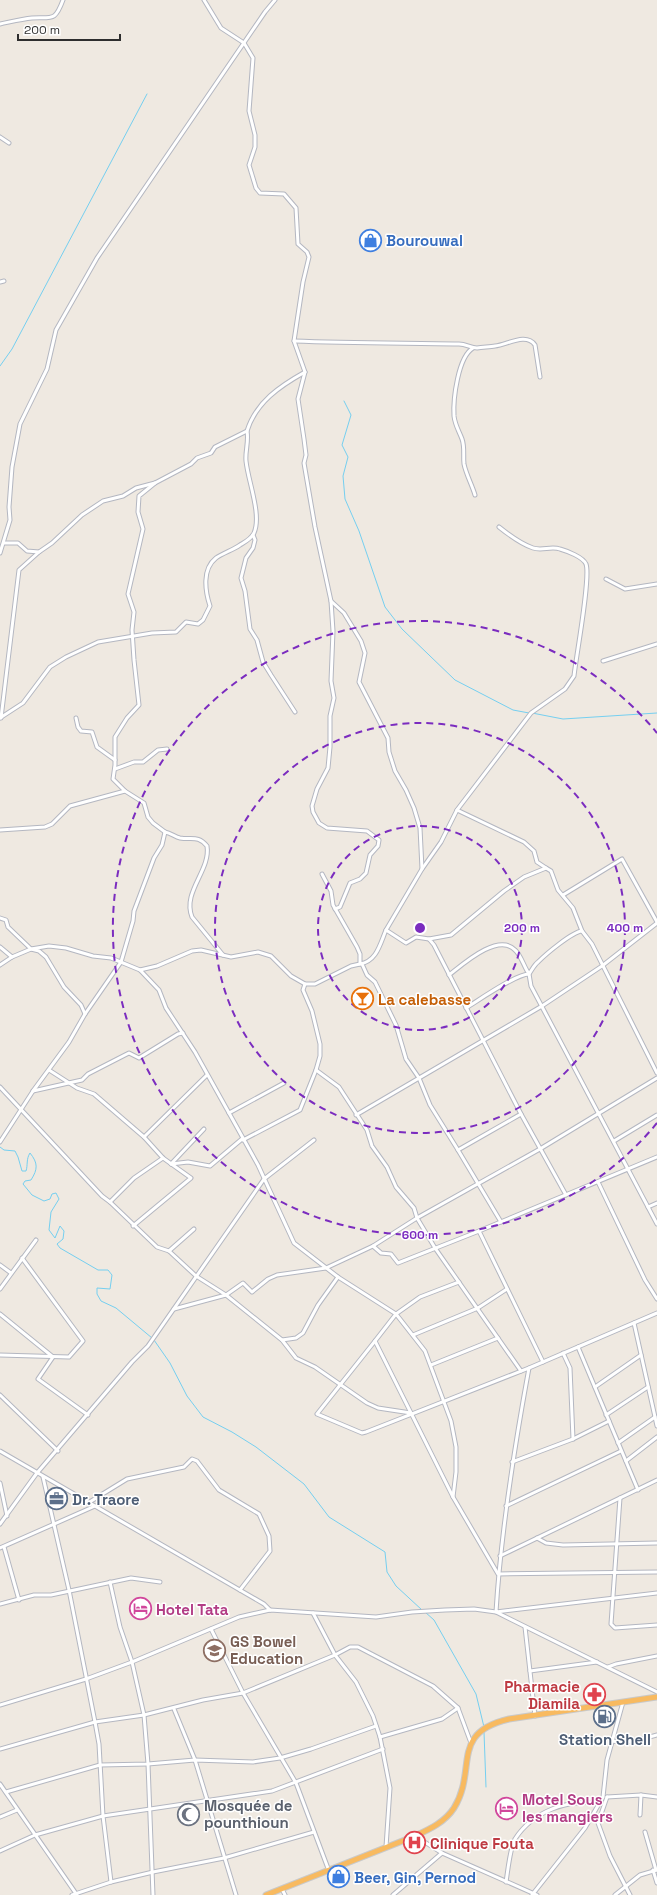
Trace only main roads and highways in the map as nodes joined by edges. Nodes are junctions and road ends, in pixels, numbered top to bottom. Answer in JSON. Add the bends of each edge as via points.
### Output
{"nodes":[{"id":1,"x":657,"y":1697,"type":"edge"},
{"id":2,"x":266,"y":1895,"type":"edge"}],
"edges":[{"from":1,"to":2,"type":"highway","via":[[498,1722],[480,1731],[472,1741],[455,1807],[437,1825]]}]}
